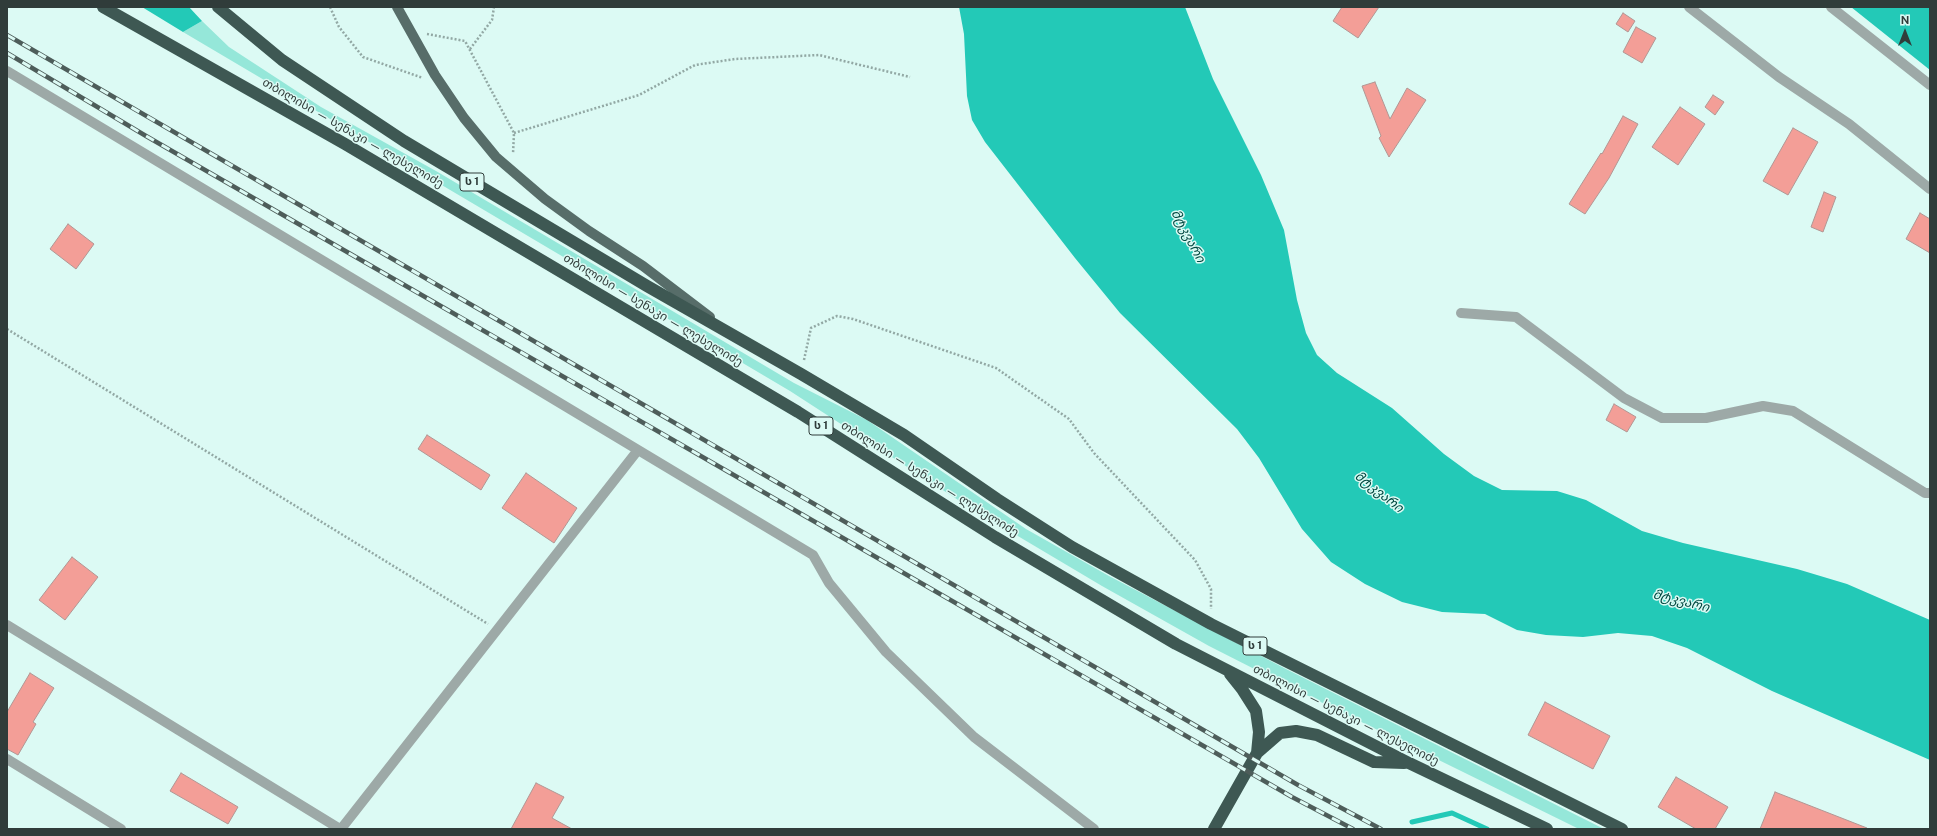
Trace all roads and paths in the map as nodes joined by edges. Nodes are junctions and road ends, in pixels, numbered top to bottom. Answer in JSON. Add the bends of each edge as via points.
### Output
{"nodes":[{"id":1,"x":103,"y":7,"type":"edge"},
{"id":2,"x":218,"y":7,"type":"edge"},
{"id":3,"x":330,"y":7,"type":"edge"},
{"id":4,"x":397,"y":7,"type":"edge"},
{"id":5,"x":494,"y":7,"type":"edge"},
{"id":6,"x":1689,"y":7,"type":"edge"},
{"id":7,"x":1831,"y":7,"type":"edge"},
{"id":8,"x":410,"y":31,"type":"junction"},
{"id":9,"x":470,"y":48,"type":"junction"},
{"id":10,"x":7,"y":71,"type":"edge"},
{"id":11,"x":435,"y":75,"type":"junction"},
{"id":12,"x":910,"y":77,"type":"dead end"},
{"id":13,"x":1930,"y":85,"type":"edge"},
{"id":14,"x":514,"y":133,"type":"junction"},
{"id":15,"x":513,"y":172,"type":"junction"},
{"id":16,"x":1930,"y":189,"type":"edge"},
{"id":17,"x":1461,"y":313,"type":"dead end"},
{"id":18,"x":7,"y":329,"type":"edge"},
{"id":19,"x":738,"y":338,"type":"junction"},
{"id":20,"x":801,"y":374,"type":"junction"},
{"id":21,"x":638,"y":450,"type":"junction"},
{"id":22,"x":1930,"y":493,"type":"edge"},
{"id":23,"x":1212,"y":624,"type":"junction"},
{"id":24,"x":7,"y":625,"type":"edge"},
{"id":25,"x":498,"y":630,"type":"junction"},
{"id":26,"x":1227,"y":670,"type":"junction"},
{"id":27,"x":1257,"y":753,"type":"junction"},
{"id":28,"x":7,"y":759,"type":"edge"},
{"id":29,"x":1409,"y":764,"type":"junction"},
{"id":30,"x":122,"y":829,"type":"edge"},
{"id":31,"x":340,"y":829,"type":"edge"},
{"id":32,"x":1094,"y":829,"type":"edge"},
{"id":33,"x":1214,"y":829,"type":"edge"},
{"id":34,"x":1547,"y":829,"type":"edge"},
{"id":35,"x":1622,"y":829,"type":"edge"}],
"edges":[{"from":1,"to":26,"type":"highway","name":"თბილისი — სენაკი — ლესელიძე","number":"ს 1","via":[[431,194],[798,412],[995,537],[1176,644]]},
{"from":2,"to":19,"type":"highway","name":"თბილისი — სენაკი — ლესელიძე","number":"ს 1","via":[[282,60],[404,140]]},
{"from":3,"to":11,"type":"path","via":[[339,27],[363,57],[421,79]]},
{"from":4,"to":8,"type":"main road"},
{"from":5,"to":9,"type":"path","via":[[492,20]]},
{"from":6,"to":16,"type":"street","via":[[1779,77],[1849,124]]},
{"from":7,"to":13,"type":"street"},
{"from":8,"to":9,"type":"path","via":[[465,41]]},
{"from":8,"to":11,"type":"main road"},
{"from":9,"to":14,"type":"path"},
{"from":10,"to":21,"type":"street"},
{"from":11,"to":15,"type":"main road","via":[[473,129],[496,157]]},
{"from":12,"to":14,"type":"path","via":[[819,55],[735,59],[695,65],[639,95]]},
{"from":14,"to":15,"type":"path"},
{"from":15,"to":19,"type":"main road","via":[[545,199],[643,266]]},
{"from":17,"to":22,"type":"street","via":[[1516,317],[1624,398],[1662,418],[1706,418],[1763,406],[1793,411],[1925,493]]},
{"from":18,"to":25,"type":"path"},
{"from":19,"to":20,"type":"highway","number":"ს 1"},
{"from":20,"to":23,"type":"highway","name":"თბილისი — სენაკი — ლესელიძე","number":"ს 1","via":[[904,435],[1072,547]]},
{"from":20,"to":23,"type":"path","via":[[811,328],[837,316],[853,318],[996,368],[1069,419],[1094,453],[1195,560],[1211,589]]},
{"from":21,"to":25,"type":"street"},
{"from":21,"to":32,"type":"street","via":[[813,555],[829,583],[886,652],[974,737]]},
{"from":23,"to":35,"type":"highway","name":"თბილისი — სენაკი — ლესელიძე","number":"ს 1"},
{"from":24,"to":31,"type":"street"},
{"from":25,"to":31,"type":"street"},
{"from":26,"to":27,"type":"highway","via":[[1256,711],[1259,732]]},
{"from":26,"to":29,"type":"highway","name":"თბილისი — სენაკი — ლესელიძე","number":"ს 1"},
{"from":27,"to":29,"type":"highway","via":[[1280,733],[1296,731],[1317,735],[1374,762]]},
{"from":27,"to":33,"type":"highway"},
{"from":28,"to":30,"type":"street"},
{"from":29,"to":34,"type":"highway","name":"თბილისი — სენაკი — ლესელიძე","number":"ს 1"}]}
